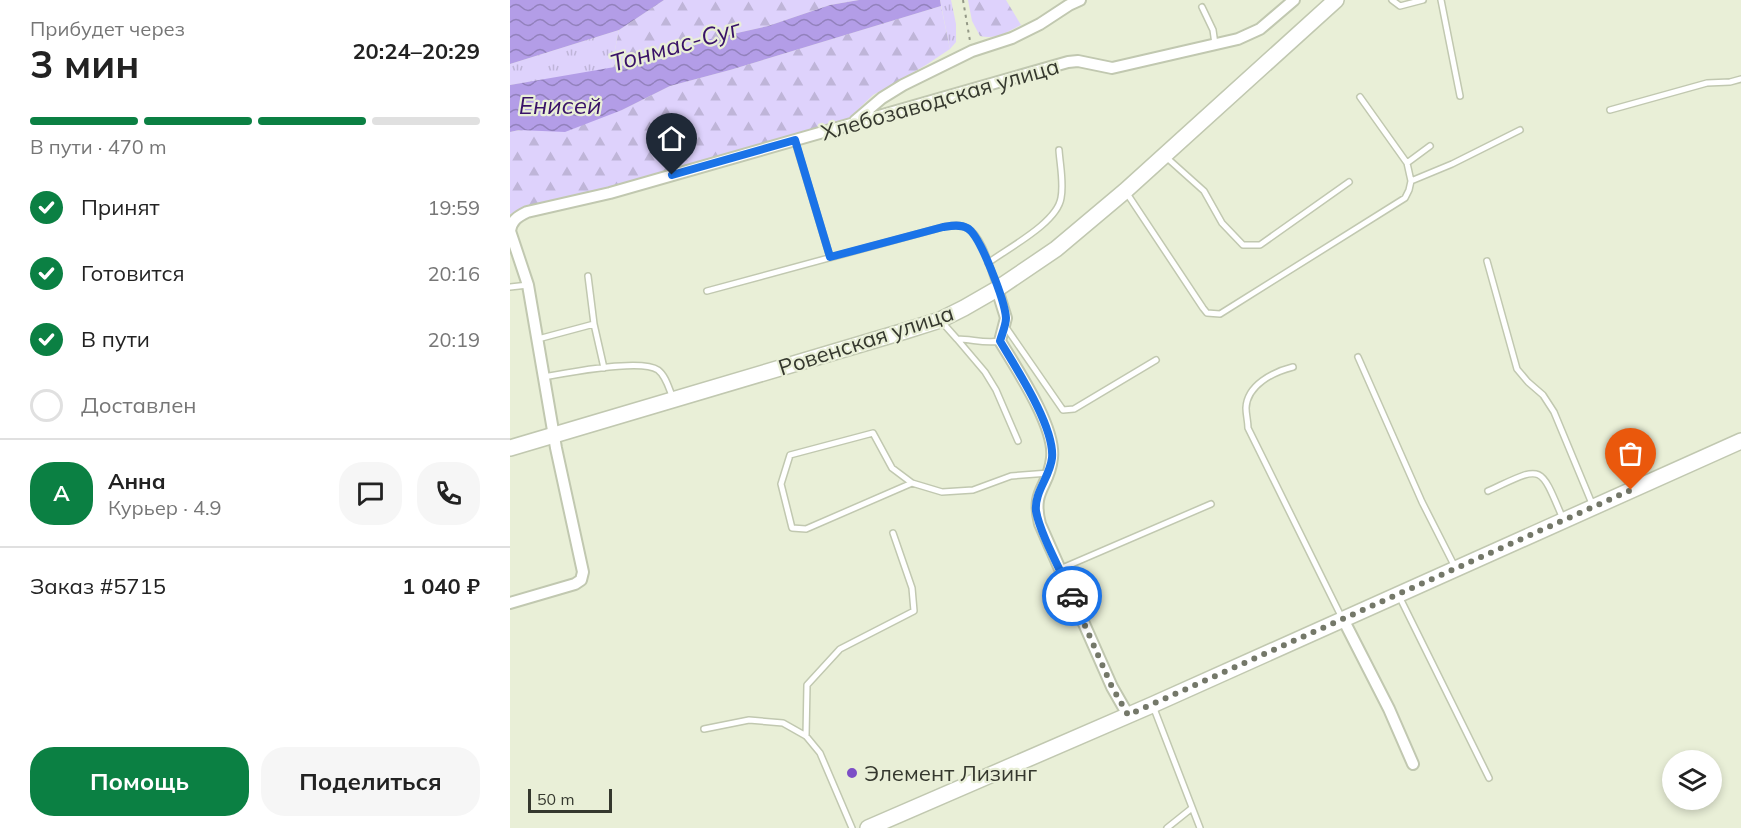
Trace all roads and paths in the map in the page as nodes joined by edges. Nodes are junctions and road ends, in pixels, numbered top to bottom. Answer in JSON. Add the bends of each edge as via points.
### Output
{"nodes":[{"id":1,"x":963,"y":0,"type":"edge"},
{"id":2,"x":1080,"y":0,"type":"edge"},
{"id":3,"x":1294,"y":0,"type":"edge"},
{"id":4,"x":1336,"y":0,"type":"edge"},
{"id":5,"x":1392,"y":0,"type":"edge"},
{"id":6,"x":1424,"y":0,"type":"edge"},
{"id":7,"x":1441,"y":0,"type":"edge"},
{"id":8,"x":1202,"y":7,"type":"dead end"},
{"id":9,"x":1215,"y":44,"type":"junction"},
{"id":10,"x":972,"y":51,"type":"junction"},
{"id":11,"x":1741,"y":79,"type":"edge"},
{"id":12,"x":1460,"y":96,"type":"dead end"},
{"id":13,"x":1360,"y":97,"type":"dead end"},
{"id":14,"x":1610,"y":110,"type":"dead end"},
{"id":15,"x":851,"y":125,"type":"junction"},
{"id":16,"x":1520,"y":130,"type":"dead end"},
{"id":17,"x":795,"y":140,"type":"junction"},
{"id":18,"x":1430,"y":146,"type":"dead end"},
{"id":19,"x":1059,"y":150,"type":"dead end"},
{"id":20,"x":1164,"y":156,"type":"junction"},
{"id":21,"x":1407,"y":163,"type":"junction"},
{"id":22,"x":1411,"y":181,"type":"junction"},
{"id":23,"x":1349,"y":182,"type":"dead end"},
{"id":24,"x":1125,"y":191,"type":"junction"},
{"id":25,"x":510,"y":231,"type":"edge"},
{"id":26,"x":830,"y":257,"type":"junction"},
{"id":27,"x":1487,"y":261,"type":"dead end"},
{"id":28,"x":988,"y":263,"type":"junction"},
{"id":29,"x":588,"y":276,"type":"dead end"},
{"id":30,"x":528,"y":285,"type":"junction"},
{"id":31,"x":510,"y":287,"type":"edge"},
{"id":32,"x":998,"y":289,"type":"junction"},
{"id":33,"x":707,"y":291,"type":"dead end"},
{"id":34,"x":940,"y":320,"type":"junction"},
{"id":35,"x":594,"y":324,"type":"junction"},
{"id":36,"x":1004,"y":325,"type":"junction"},
{"id":37,"x":536,"y":339,"type":"junction"},
{"id":38,"x":957,"y":339,"type":"junction"},
{"id":39,"x":1000,"y":341,"type":"junction"},
{"id":40,"x":1358,"y":357,"type":"dead end"},
{"id":41,"x":1156,"y":360,"type":"dead end"},
{"id":42,"x":1293,"y":367,"type":"dead end"},
{"id":43,"x":604,"y":368,"type":"junction"},
{"id":44,"x":544,"y":377,"type":"junction"},
{"id":45,"x":673,"y":400,"type":"junction"},
{"id":46,"x":555,"y":435,"type":"junction"},
{"id":47,"x":1018,"y":441,"type":"dead end"},
{"id":48,"x":1741,"y":441,"type":"edge"},
{"id":49,"x":510,"y":448,"type":"edge"},
{"id":50,"x":1049,"y":473,"type":"junction"},
{"id":51,"x":912,"y":483,"type":"junction"},
{"id":52,"x":1488,"y":491,"type":"dead end"},
{"id":53,"x":1211,"y":504,"type":"dead end"},
{"id":54,"x":1593,"y":507,"type":"junction"},
{"id":55,"x":1564,"y":520,"type":"junction"},
{"id":56,"x":893,"y":533,"type":"dead end"},
{"id":57,"x":1060,"y":569,"type":"junction"},
{"id":58,"x":1456,"y":569,"type":"junction"},
{"id":59,"x":1398,"y":595,"type":"junction"},
{"id":60,"x":510,"y":603,"type":"edge"},
{"id":61,"x":1343,"y":619,"type":"junction"},
{"id":62,"x":1152,"y":705,"type":"junction"},
{"id":63,"x":1128,"y":715,"type":"junction"},
{"id":64,"x":704,"y":729,"type":"dead end"},
{"id":65,"x":806,"y":736,"type":"junction"},
{"id":66,"x":1413,"y":765,"type":"dead end"},
{"id":67,"x":1489,"y":778,"type":"dead end"},
{"id":68,"x":1192,"y":808,"type":"junction"},
{"id":69,"x":852,"y":828,"type":"edge"},
{"id":70,"x":868,"y":828,"type":"edge"},
{"id":71,"x":1167,"y":828,"type":"edge"},
{"id":72,"x":1200,"y":828,"type":"edge"}],
"edges":[{"from":1,"to":10,"type":"path"},
{"from":2,"to":10,"type":"street","via":[[1012,38]]},
{"from":3,"to":9,"type":"street","name":"Хлебозаводская улица","via":[[1260,29]]},
{"from":4,"to":20,"type":"main road","name":"Ровенская улица"},
{"from":5,"to":6,"type":"lane","via":[[1400,6]]},
{"from":7,"to":12,"type":"lane"},
{"from":8,"to":9,"type":"lane"},
{"from":9,"to":15,"type":"street","name":"Хлебозаводская улица","via":[[1112,68],[1068,62]]},
{"from":10,"to":15,"type":"street","via":[[882,98]]},
{"from":11,"to":14,"type":"lane","via":[[1707,83]]},
{"from":13,"to":21,"type":"lane"},
{"from":15,"to":17,"type":"street","name":"Хлебозаводская улица"},
{"from":16,"to":22,"type":"lane"},
{"from":17,"to":25,"type":"street","name":"Хлебозаводская улица","via":[[526,212],[516,217]]},
{"from":17,"to":26,"type":"lane"},
{"from":18,"to":21,"type":"lane"},
{"from":19,"to":28,"type":"lane","via":[[1059,206],[1044,224]]},
{"from":20,"to":23,"type":"lane","via":[[1204,191],[1222,223],[1243,244],[1260,245]]},
{"from":20,"to":24,"type":"main road","name":"Ровенская улица"},
{"from":21,"to":22,"type":"lane"},
{"from":22,"to":24,"type":"lane","via":[[1405,198],[1213,315],[1203,308]]},
{"from":24,"to":32,"type":"main road","name":"Ровенская улица","via":[[1056,249]]},
{"from":25,"to":30,"type":"street","name":"Хлебозаводская улица"},
{"from":26,"to":28,"type":"lane","via":[[959,226],[978,238]]},
{"from":26,"to":33,"type":"lane"},
{"from":27,"to":54,"type":"lane","via":[[1517,369],[1544,395],[1554,412]]},
{"from":28,"to":32,"type":"lane"},
{"from":29,"to":35,"type":"lane"},
{"from":30,"to":31,"type":"lane"},
{"from":30,"to":37,"type":"street","name":"Хлебозаводская улица"},
{"from":32,"to":34,"type":"main road","name":"Ровенская улица"},
{"from":32,"to":36,"type":"street","via":[[1006,318]]},
{"from":34,"to":38,"type":"lane"},
{"from":34,"to":45,"type":"main road","name":"Ровенская улица"},
{"from":35,"to":37,"type":"lane"},
{"from":35,"to":43,"type":"lane"},
{"from":36,"to":39,"type":"street"},
{"from":36,"to":41,"type":"lane","via":[[1062,410],[1074,409]]},
{"from":37,"to":44,"type":"street","name":"Хлебозаводская улица"},
{"from":38,"to":39,"type":"lane","via":[[988,344]]},
{"from":38,"to":47,"type":"lane","via":[[986,372]]},
{"from":39,"to":50,"type":"street","via":[[1030,389],[1050,439]]},
{"from":40,"to":58,"type":"lane"},
{"from":42,"to":61,"type":"lane","via":[[1278,370],[1255,387],[1246,406],[1248,428]]},
{"from":43,"to":44,"type":"lane"},
{"from":43,"to":45,"type":"lane","via":[[648,365],[657,369]]},
{"from":44,"to":46,"type":"street","name":"Хлебозаводская улица"},
{"from":45,"to":46,"type":"main road","name":"Ровенская улица"},
{"from":46,"to":49,"type":"main road","name":"Ровенская улица"},
{"from":46,"to":60,"type":"street","name":"Хлебозаводская улица","via":[[581,580]]},
{"from":48,"to":54,"type":"main road"},
{"from":50,"to":51,"type":"lane","via":[[1011,476],[973,490],[942,492]]},
{"from":50,"to":57,"type":"street","via":[[1039,491],[1036,508]]},
{"from":51,"to":51,"type":"lane","via":[[892,468],[873,433],[790,455],[781,484],[792,528],[806,529]]},
{"from":52,"to":55,"type":"lane","via":[[1526,474],[1540,474]]},
{"from":53,"to":57,"type":"lane"},
{"from":54,"to":55,"type":"main road"},
{"from":55,"to":58,"type":"main road"},
{"from":56,"to":65,"type":"lane","via":[[912,588],[914,611],[840,649],[807,685]]},
{"from":57,"to":63,"type":"street"},
{"from":58,"to":59,"type":"main road"},
{"from":59,"to":61,"type":"main road"},
{"from":59,"to":67,"type":"lane"},
{"from":61,"to":62,"type":"main road"},
{"from":61,"to":66,"type":"street","via":[[1389,708]]},
{"from":62,"to":63,"type":"main road"},
{"from":62,"to":68,"type":"lane"},
{"from":63,"to":70,"type":"main road"},
{"from":64,"to":65,"type":"lane","via":[[749,720],[783,723]]},
{"from":65,"to":69,"type":"lane","via":[[820,753]]},
{"from":68,"to":71,"type":"lane"},
{"from":68,"to":72,"type":"lane"}]}
